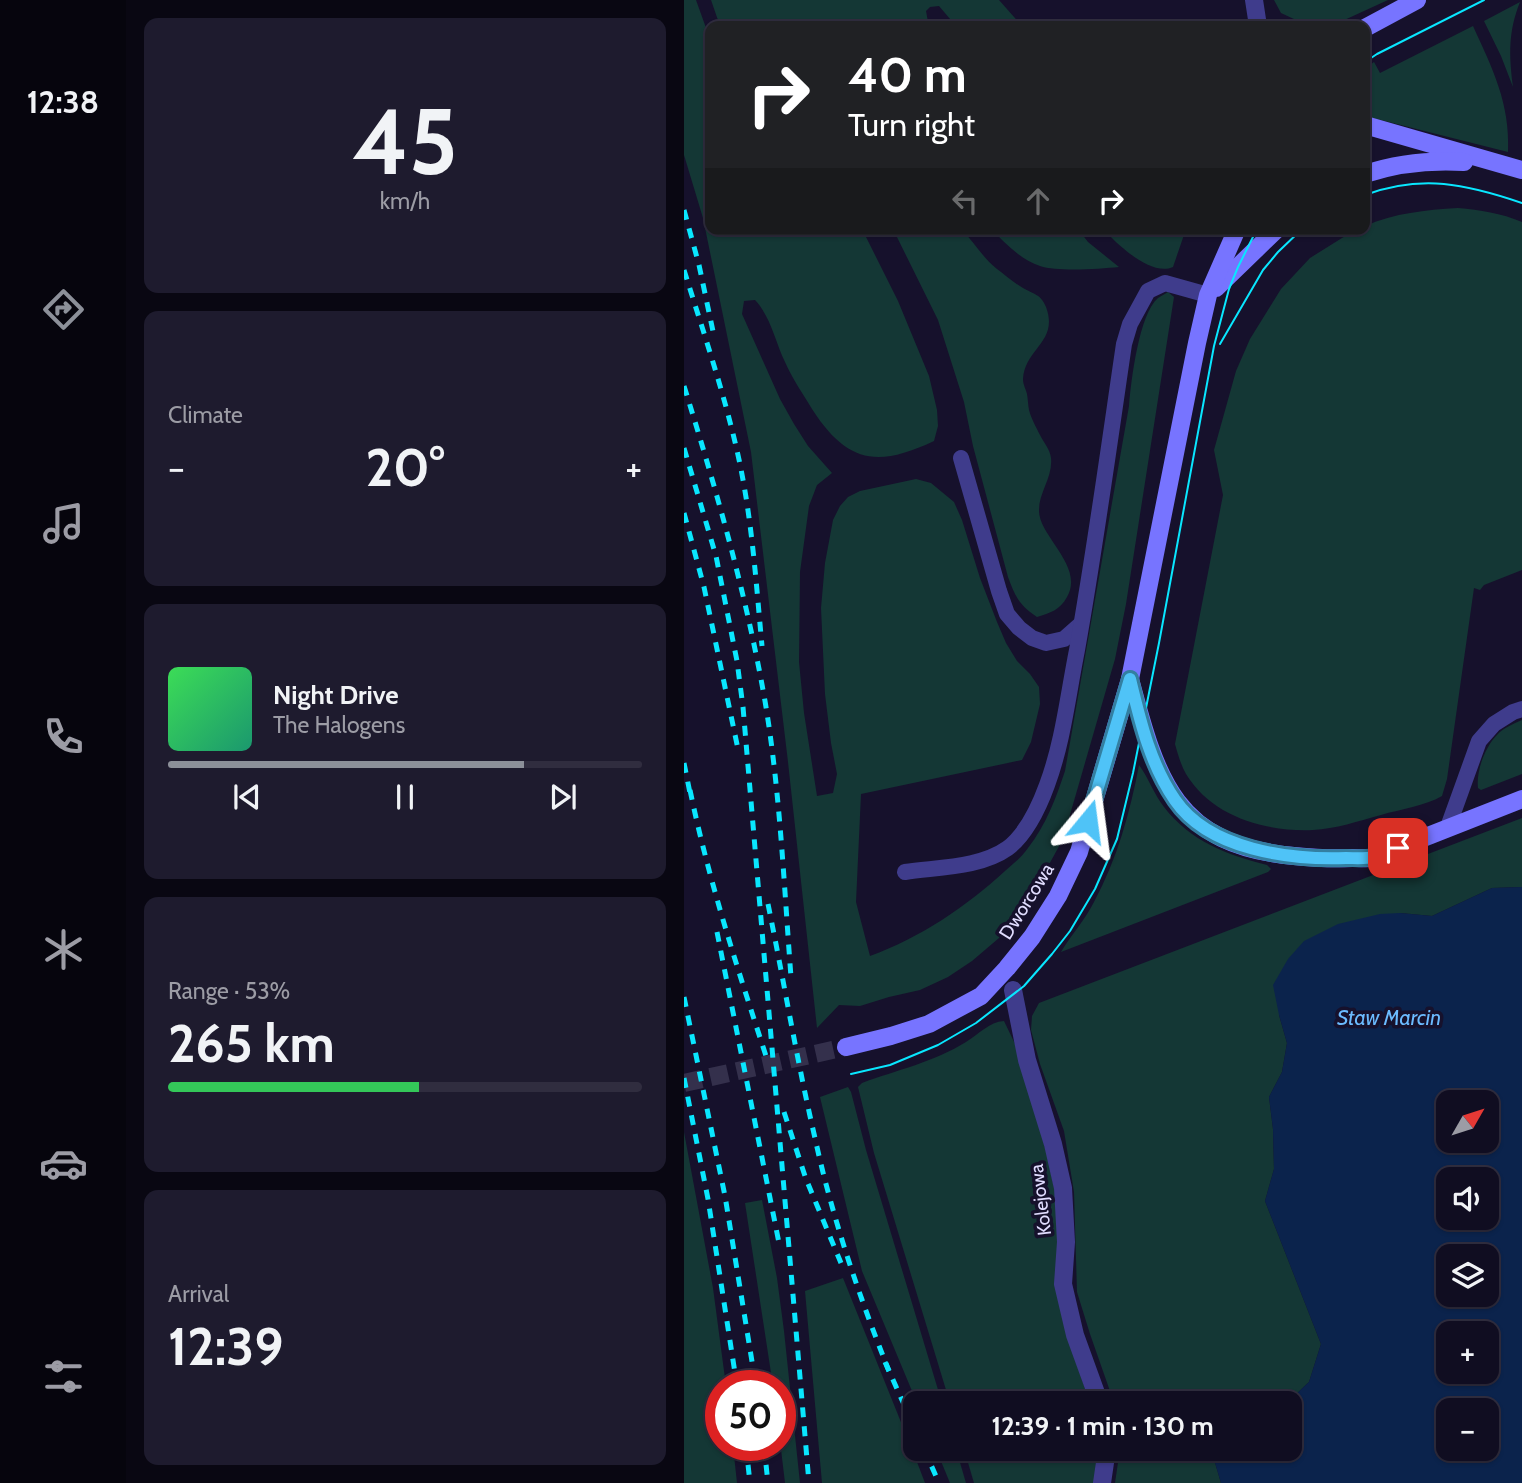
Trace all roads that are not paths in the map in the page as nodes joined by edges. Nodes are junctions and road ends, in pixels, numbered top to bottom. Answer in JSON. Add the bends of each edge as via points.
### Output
{"nodes":[{"id":1,"x":1254,"y":0,"type":"edge"},
{"id":2,"x":1417,"y":0,"type":"edge"},
{"id":3,"x":1257,"y":21,"type":"edge"},
{"id":4,"x":1370,"y":25,"type":"edge"},
{"id":5,"x":1370,"y":126,"type":"edge"},
{"id":6,"x":1492,"y":163,"type":"junction"},
{"id":7,"x":1522,"y":170,"type":"edge"},
{"id":8,"x":1370,"y":172,"type":"edge"},
{"id":9,"x":1234,"y":235,"type":"edge"},
{"id":10,"x":1271,"y":235,"type":"edge"},
{"id":11,"x":1208,"y":295,"type":"junction"},
{"id":12,"x":961,"y":458,"type":"dead end"},
{"id":13,"x":1081,"y":624,"type":"junction"},
{"id":14,"x":1130,"y":679,"type":"junction"},
{"id":15,"x":1522,"y":709,"type":"edge"},
{"id":16,"x":1522,"y":799,"type":"edge"},
{"id":17,"x":1449,"y":828,"type":"junction"},
{"id":18,"x":905,"y":872,"type":"dead end"},
{"id":19,"x":1013,"y":990,"type":"dead end"},
{"id":20,"x":846,"y":1047,"type":"tunnel mouth"},
{"id":21,"x":1095,"y":1391,"type":"edge"},
{"id":22,"x":1105,"y":1461,"type":"edge"},
{"id":23,"x":1102,"y":1483,"type":"edge"}],
"edges":[{"from":1,"to":3,"type":"street"},
{"from":2,"to":4,"type":"main road"},
{"from":5,"to":6,"type":"main road"},
{"from":6,"to":7,"type":"main road"},
{"from":6,"to":8,"type":"main road","via":[[1432,160]]},
{"from":9,"to":11,"type":"main road"},
{"from":10,"to":11,"type":"main road"},
{"from":11,"to":13,"type":"lane","via":[[1165,282],[1148,291],[1130,324]]},
{"from":11,"to":14,"type":"main road","name":"Dworcowa"},
{"from":12,"to":13,"type":"lane","via":[[1007,614],[1032,638],[1046,643],[1064,639]]},
{"from":13,"to":18,"type":"lane","via":[[1050,775],[1025,828],[993,857]]},
{"from":14,"to":17,"type":"main road","via":[[1156,764],[1175,800],[1200,825],[1226,839],[1282,855],[1373,858]]},
{"from":14,"to":20,"type":"main road","name":"Dworcowa","via":[[1079,852],[1032,937],[981,996],[929,1024]]},
{"from":15,"to":17,"type":"lane","via":[[1494,724],[1479,741]]},
{"from":16,"to":17,"type":"main road"},
{"from":19,"to":21,"type":"street","name":"Kolejowa","via":[[1027,1060],[1063,1188],[1063,1284]]},
{"from":22,"to":23,"type":"street"}]}
